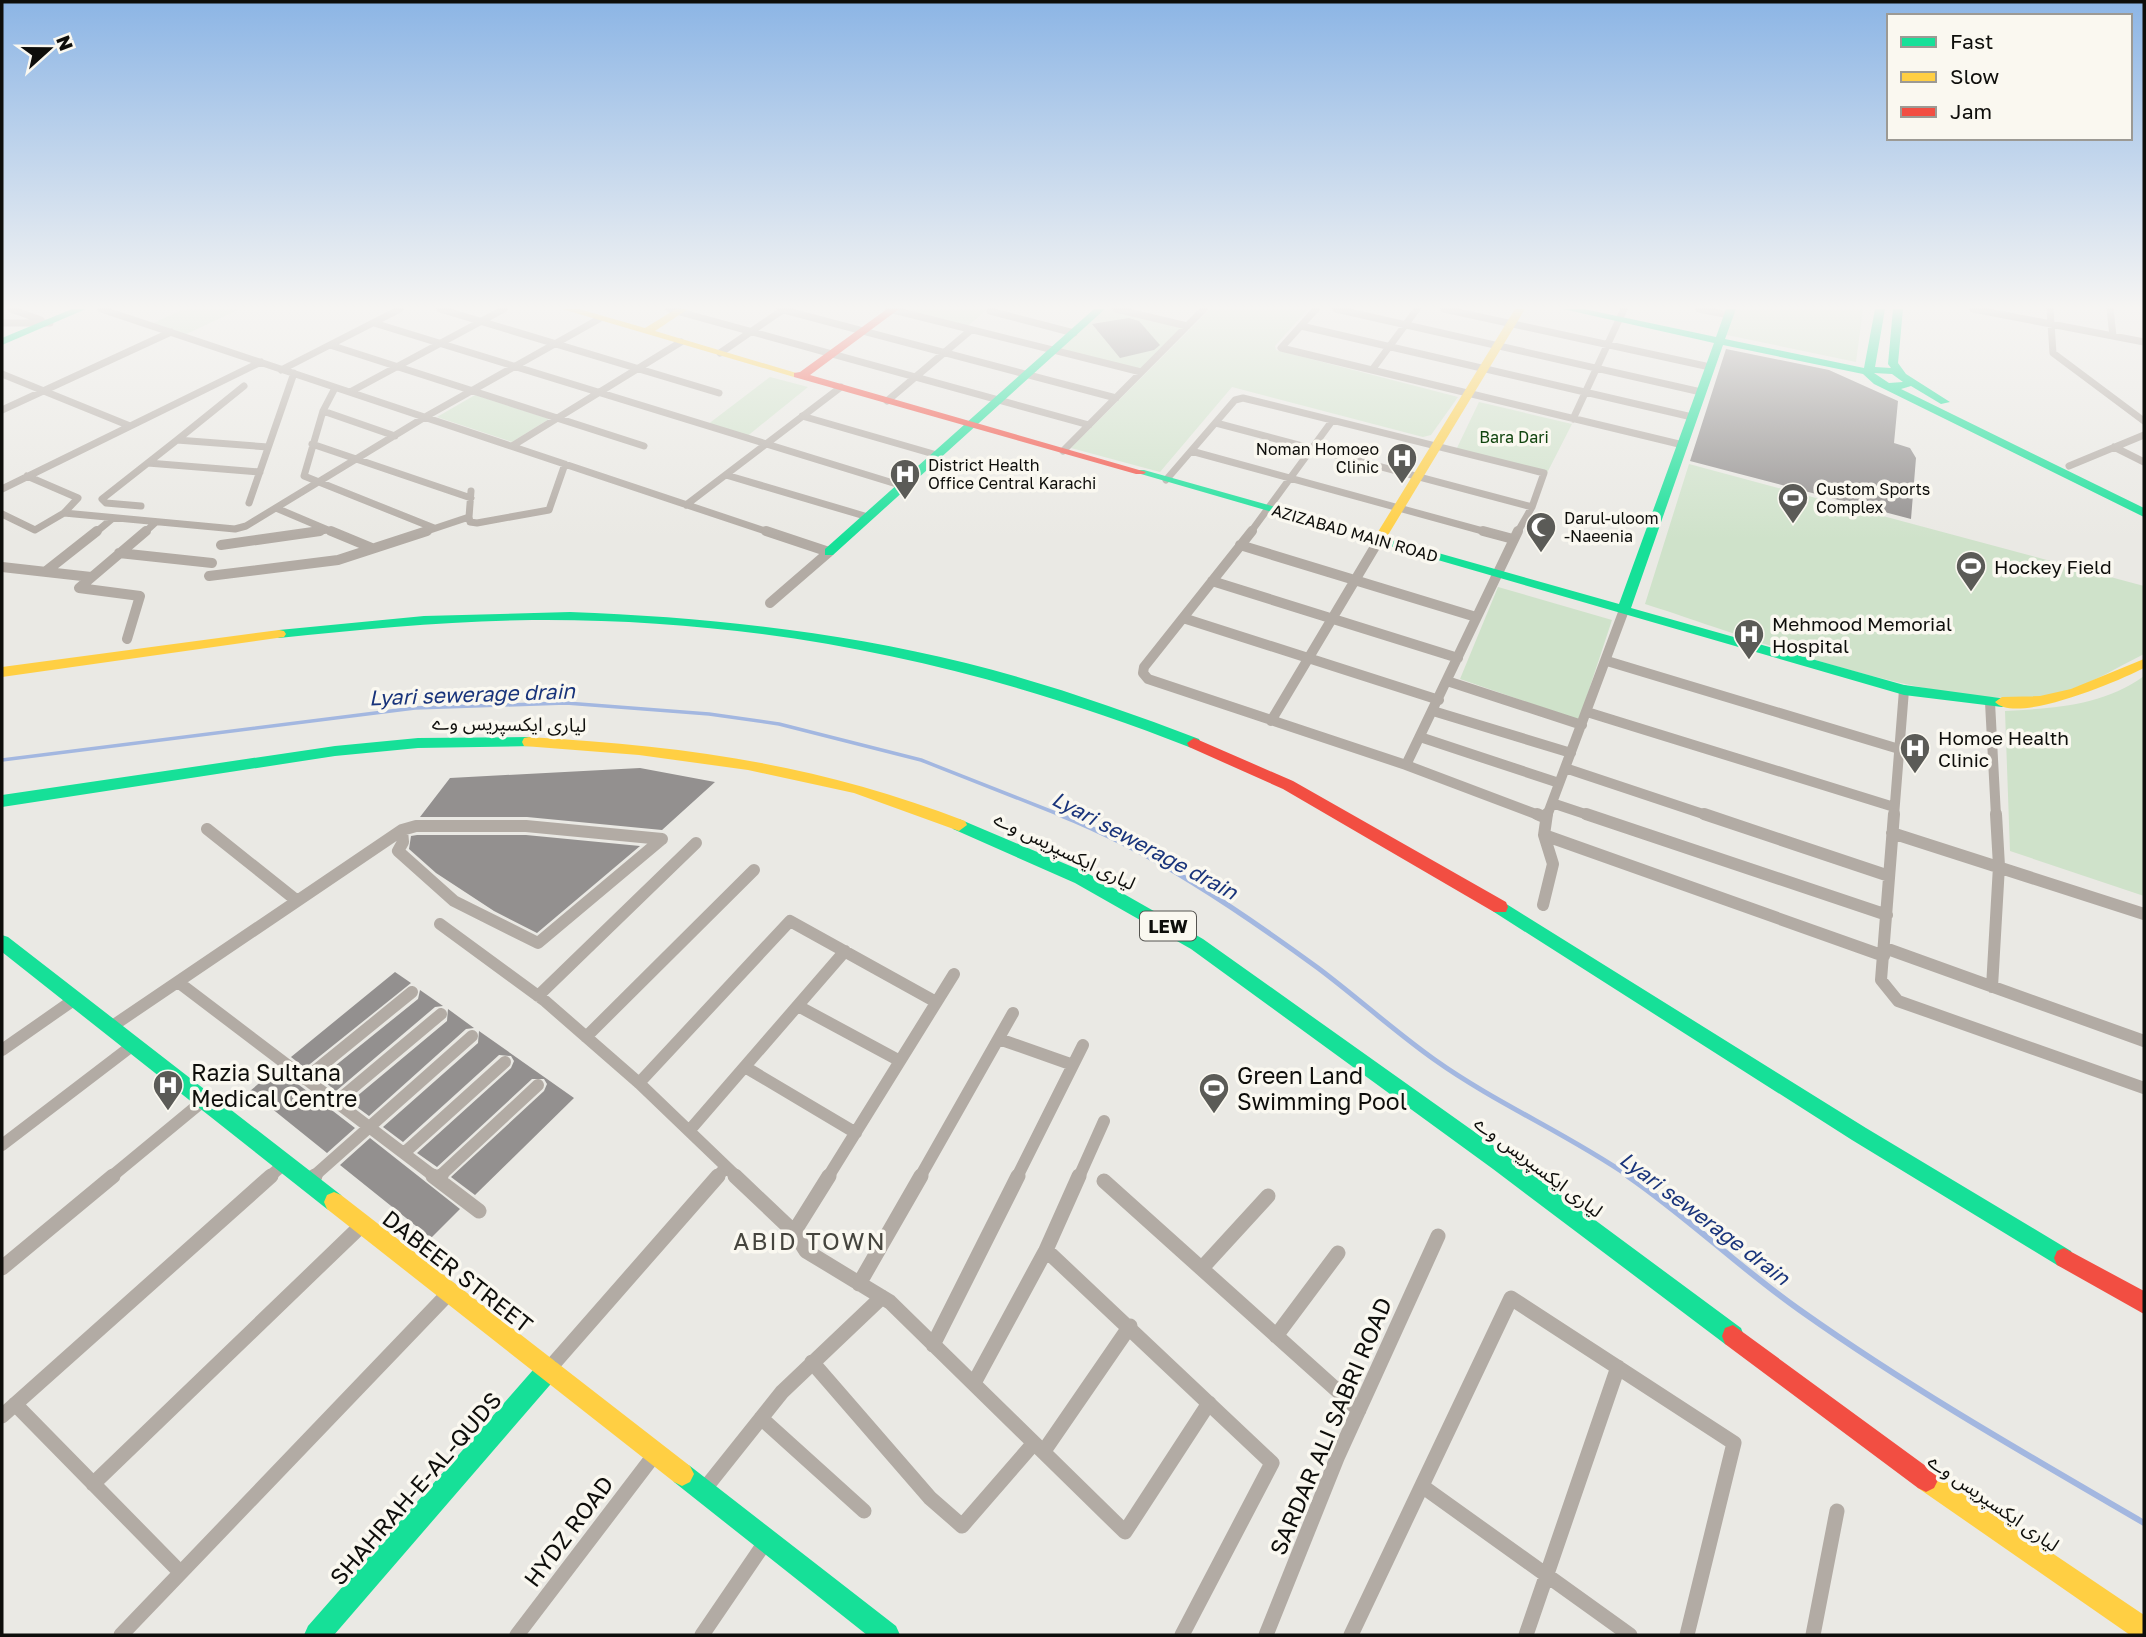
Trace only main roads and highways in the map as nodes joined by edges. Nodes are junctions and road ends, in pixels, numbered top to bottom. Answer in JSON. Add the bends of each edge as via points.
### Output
{"nodes":[{"id":1,"x":835,"y":385,"type":"edge"},
{"id":2,"x":1015,"y":385,"type":"edge"},
{"id":3,"x":1474,"y":385,"type":"edge"},
{"id":4,"x":1703,"y":385,"type":"edge"},
{"id":5,"x":1901,"y":385,"type":"edge"},
{"id":6,"x":1920,"y":385,"type":"edge"},
{"id":7,"x":1887,"y":386,"type":"joint"},
{"id":8,"x":971,"y":424,"type":"junction"},
{"id":9,"x":2144,"y":503,"type":"edge"},
{"id":10,"x":2144,"y":513,"type":"edge"},
{"id":11,"x":1380,"y":540,"type":"junction"},
{"id":12,"x":829,"y":552,"type":"road end"},
{"id":13,"x":1624,"y":610,"type":"junction"},
{"id":14,"x":2144,"y":663,"type":"edge"},
{"id":15,"x":2,"y":672,"type":"edge"},
{"id":16,"x":2,"y":801,"type":"edge"},
{"id":17,"x":3,"y":946,"type":"edge"},
{"id":18,"x":2144,"y":1303,"type":"edge"},
{"id":19,"x":548,"y":1370,"type":"junction"},
{"id":20,"x":2144,"y":1630,"type":"edge"},
{"id":21,"x":317,"y":1635,"type":"edge"},
{"id":22,"x":887,"y":1635,"type":"edge"}],
"edges":[{"from":1,"to":8,"type":"main road","name":"AZIZABAD MAIN ROAD"},
{"from":2,"to":8,"type":"main road"},
{"from":3,"to":11,"type":"main road"},
{"from":4,"to":13,"type":"main road"},
{"from":5,"to":7,"type":"main road"},
{"from":6,"to":9,"type":"main road"},
{"from":7,"to":10,"type":"main road"},
{"from":8,"to":11,"type":"main road","name":"AZIZABAD MAIN ROAD"},
{"from":8,"to":12,"type":"main road"},
{"from":11,"to":13,"type":"main road","name":"AZIZABAD MAIN ROAD"},
{"from":13,"to":14,"type":"main road","name":"AZIZABAD MAIN ROAD","via":[[1905,690],[1990,702],[2046,701],[2099,685]]},
{"from":15,"to":18,"type":"main road","via":[[382,623],[534,616],[645,618],[787,631],[991,675],[1102,708],[1259,771],[1424,859],[2035,1243]]},
{"from":16,"to":20,"type":"main road","name":"لیاری ایکسپریس وے","number":"LEW","via":[[335,751],[502,741],[624,747],[742,762],[818,778],[931,813],[1072,874],[1197,944],[1908,1467]]},
{"from":17,"to":19,"type":"main road","name":"DABEER STREET"},
{"from":19,"to":21,"type":"main road","name":"SHAHRAH-E-AL-QUDS"},
{"from":19,"to":22,"type":"main road","name":"DABEER STREET"}]}
